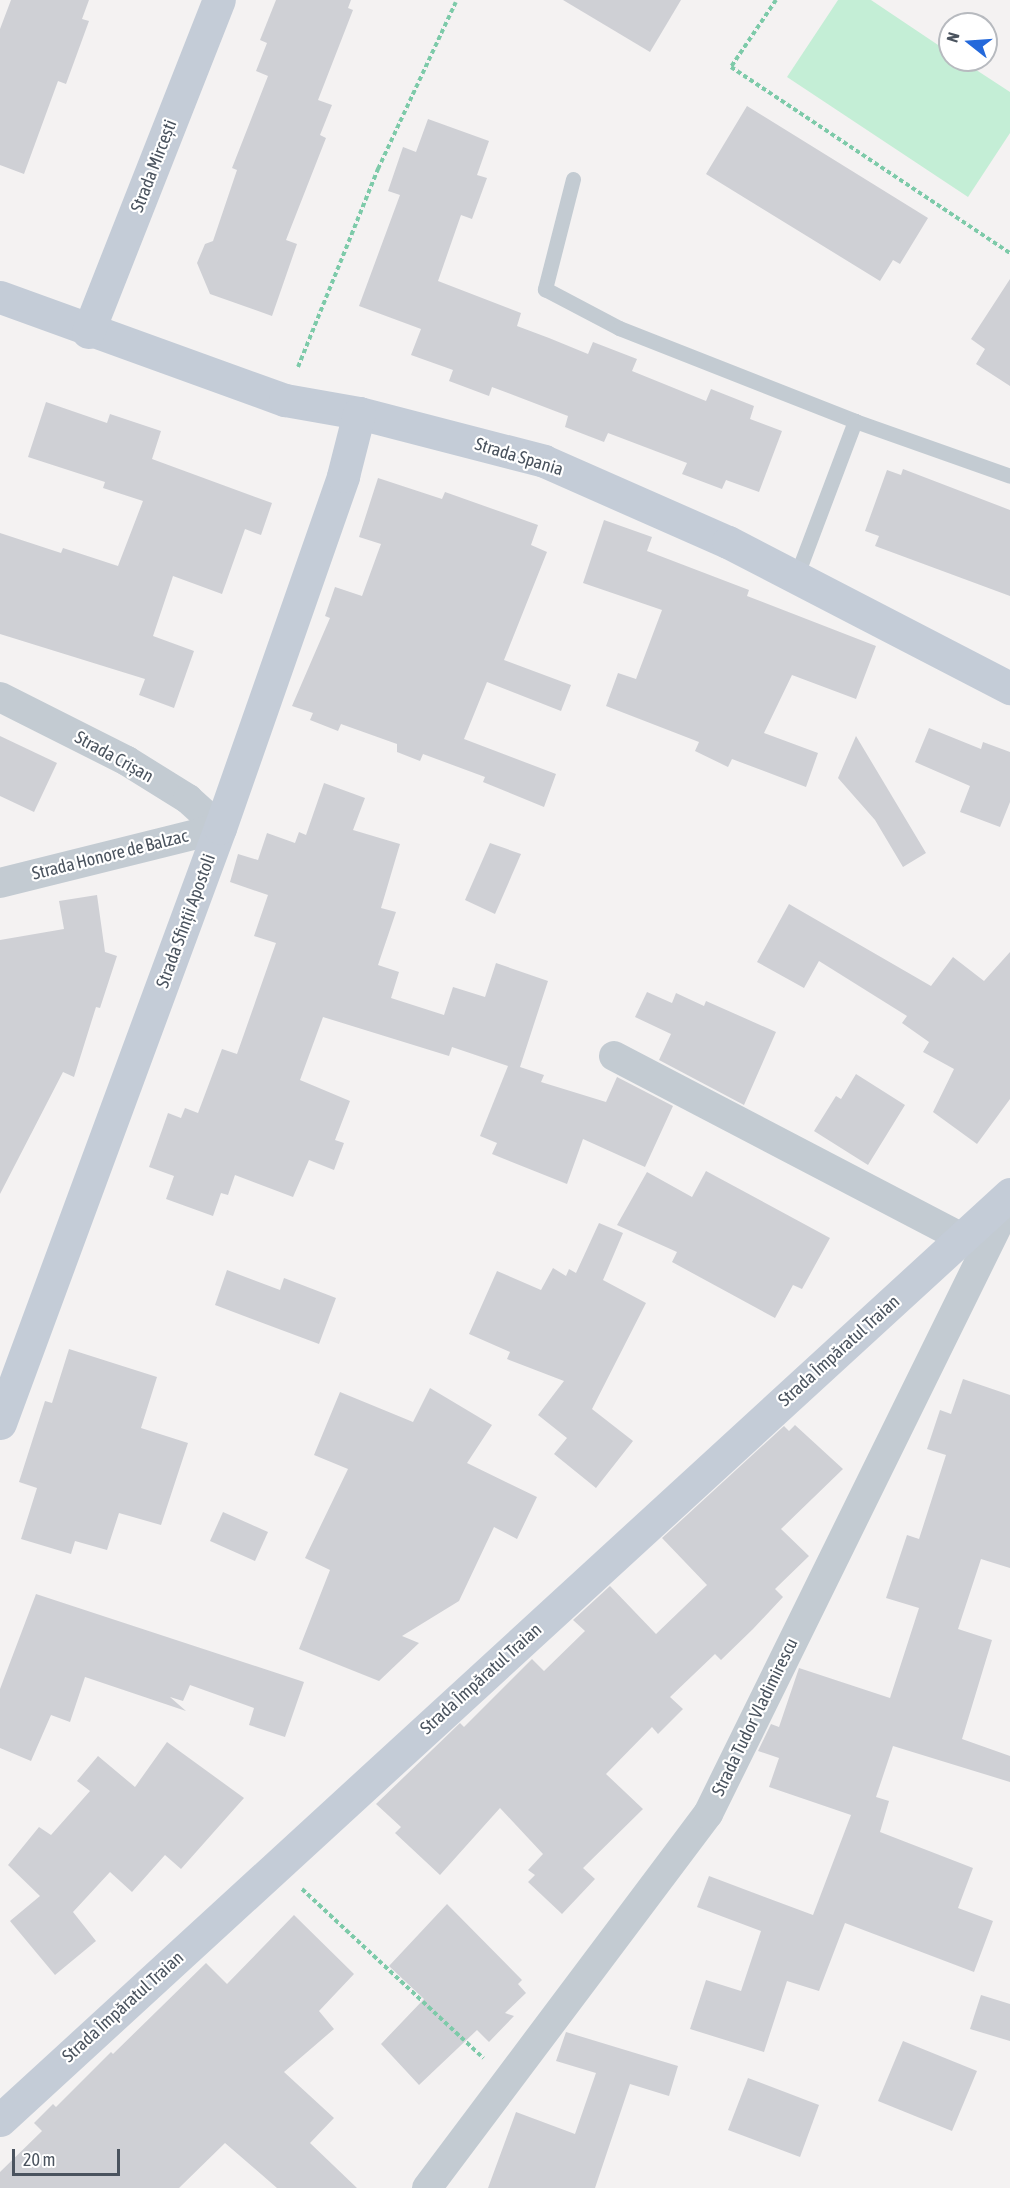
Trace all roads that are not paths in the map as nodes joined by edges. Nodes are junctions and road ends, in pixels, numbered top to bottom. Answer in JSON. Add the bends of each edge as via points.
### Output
{"nodes":[{"id":1,"x":219,"y":0,"type":"edge"},
{"id":2,"x":573,"y":179,"type":"dead end"},
{"id":3,"x":0,"y":297,"type":"edge"},
{"id":4,"x":88,"y":332,"type":"junction"},
{"id":5,"x":359,"y":413,"type":"junction"},
{"id":6,"x":855,"y":421,"type":"junction"},
{"id":7,"x":1010,"y":476,"type":"edge"},
{"id":8,"x":796,"y":577,"type":"junction"},
{"id":9,"x":1010,"y":688,"type":"edge"},
{"id":10,"x":0,"y":697,"type":"edge"},
{"id":11,"x":220,"y":828,"type":"junction"},
{"id":12,"x":0,"y":883,"type":"edge"},
{"id":13,"x":614,"y":1056,"type":"dead end"},
{"id":14,"x":1010,"y":1194,"type":"edge"},
{"id":15,"x":1010,"y":1200,"type":"edge"},
{"id":16,"x":962,"y":1238,"type":"junction"},
{"id":17,"x":0,"y":1423,"type":"edge"},
{"id":18,"x":0,"y":2120,"type":"edge"},
{"id":19,"x":428,"y":2188,"type":"edge"}],
"edges":[{"from":1,"to":4,"type":"street","name":"Strada Mircești"},
{"from":2,"to":6,"type":"lane","via":[[545,289],[619,328]]},
{"from":3,"to":4,"type":"street","name":"Strada Spania"},
{"from":4,"to":5,"type":"street","name":"Strada Spania","via":[[285,400]]},
{"from":5,"to":8,"type":"street","name":"Strada Spania","via":[[543,461]]},
{"from":5,"to":11,"type":"street","name":"Strada Sfinții Apostoli","via":[[343,476]]},
{"from":6,"to":7,"type":"lane"},
{"from":6,"to":8,"type":"lane"},
{"from":8,"to":9,"type":"street","name":"Strada Spania"},
{"from":10,"to":11,"type":"street","name":"Strada Crișan","via":[[127,761],[188,799]]},
{"from":11,"to":12,"type":"street","name":"Strada Honore de Balzac"},
{"from":11,"to":17,"type":"street","name":"Strada Sfinții Apostoli"},
{"from":13,"to":16,"type":"street"},
{"from":14,"to":16,"type":"street","name":"Strada Împăratul Traian"},
{"from":15,"to":19,"type":"street","name":"Strada Tudor Vladimirescu","via":[[708,1814]]},
{"from":16,"to":18,"type":"street","name":"Strada Împăratul Traian"}]}
